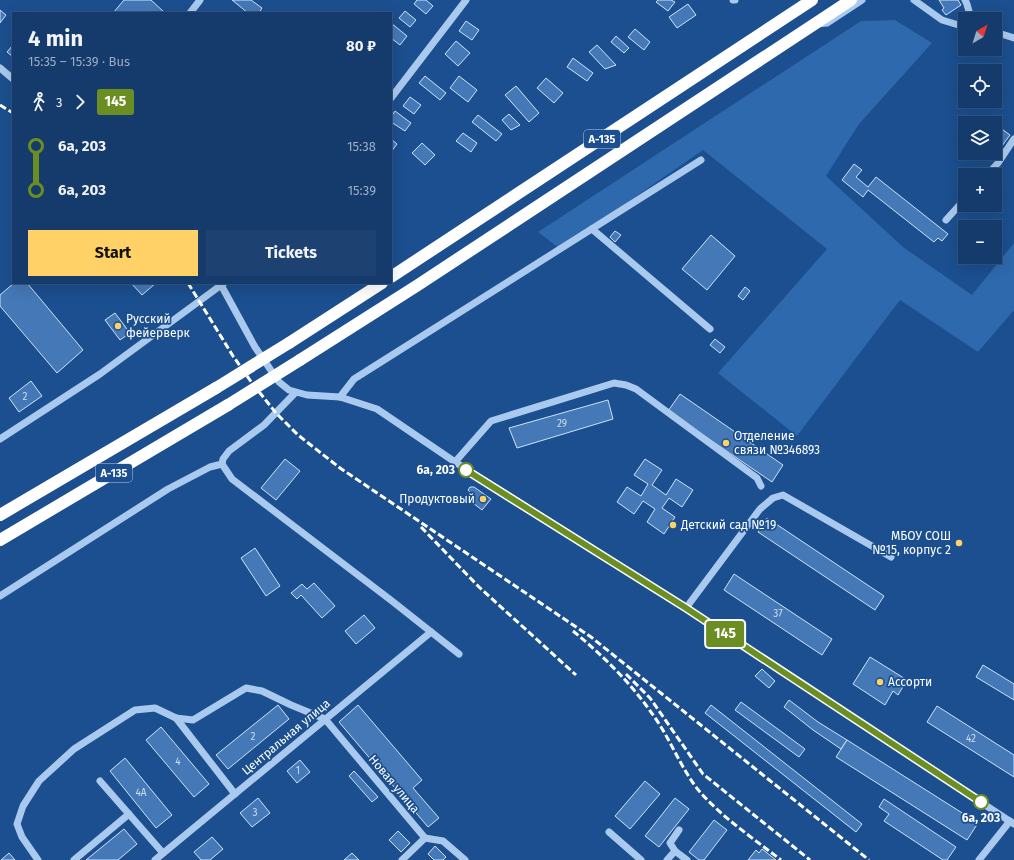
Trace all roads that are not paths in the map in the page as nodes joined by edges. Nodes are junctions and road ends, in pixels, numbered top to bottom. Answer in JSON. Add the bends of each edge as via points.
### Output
{"nodes":[{"id":1,"x":200,"y":0,"type":"edge"},
{"id":2,"x":466,"y":0,"type":"edge"},
{"id":3,"x":812,"y":0,"type":"edge"},
{"id":4,"x":851,"y":0,"type":"edge"},
{"id":5,"x":862,"y":0,"type":"edge"},
{"id":6,"x":914,"y":0,"type":"edge"},
{"id":7,"x":965,"y":0,"type":"edge"},
{"id":8,"x":191,"y":12,"type":"edge"},
{"id":9,"x":969,"y":12,"type":"edge"},
{"id":10,"x":813,"y":24,"type":"junction"},
{"id":11,"x":958,"y":25,"type":"edge"},
{"id":12,"x":1002,"y":34,"type":"edge"},
{"id":13,"x":1014,"y":38,"type":"edge"},
{"id":14,"x":0,"y":68,"type":"edge"},
{"id":15,"x":12,"y":78,"type":"edge"},
{"id":16,"x":392,"y":97,"type":"edge"},
{"id":17,"x":1014,"y":138,"type":"edge"},
{"id":18,"x":701,"y":160,"type":"dead end"},
{"id":19,"x":994,"y":168,"type":"edge"},
{"id":20,"x":958,"y":207,"type":"edge"},
{"id":21,"x":946,"y":220,"type":"dead end"},
{"id":22,"x":592,"y":229,"type":"junction"},
{"id":23,"x":392,"y":276,"type":"edge"},
{"id":24,"x":221,"y":284,"type":"edge"},
{"id":25,"x":380,"y":284,"type":"edge"},
{"id":26,"x":710,"y":329,"type":"dead end"},
{"id":27,"x":295,"y":393,"type":"junction"},
{"id":28,"x":340,"y":397,"type":"junction"},
{"id":29,"x":0,"y":439,"type":"edge"},
{"id":30,"x":455,"y":462,"type":"junction"},
{"id":31,"x":222,"y":464,"type":"junction"},
{"id":32,"x":761,"y":486,"type":"dead end"},
{"id":33,"x":0,"y":515,"type":"edge"},
{"id":34,"x":0,"y":540,"type":"edge"},
{"id":35,"x":891,"y":557,"type":"dead end"},
{"id":36,"x":0,"y":596,"type":"edge"},
{"id":37,"x":686,"y":608,"type":"junction"},
{"id":38,"x":431,"y":632,"type":"junction"},
{"id":39,"x":459,"y":654,"type":"dead end"},
{"id":40,"x":176,"y":718,"type":"junction"},
{"id":41,"x":325,"y":719,"type":"junction"},
{"id":42,"x":100,"y":781,"type":"dead end"},
{"id":43,"x":235,"y":794,"type":"junction"},
{"id":44,"x":129,"y":814,"type":"junction"},
{"id":45,"x":1012,"y":822,"type":"edge"},
{"id":46,"x":679,"y":830,"type":"dead end"},
{"id":47,"x":609,"y":832,"type":"dead end"},
{"id":48,"x":425,"y":838,"type":"junction"},
{"id":49,"x":675,"y":851,"type":"junction"},
{"id":50,"x":163,"y":853,"type":"junction"},
{"id":51,"x":38,"y":860,"type":"edge"},
{"id":52,"x":74,"y":860,"type":"edge"},
{"id":53,"x":155,"y":860,"type":"edge"},
{"id":54,"x":402,"y":860,"type":"edge"},
{"id":55,"x":465,"y":860,"type":"edge"},
{"id":56,"x":641,"y":860,"type":"edge"},
{"id":57,"x":667,"y":860,"type":"edge"},
{"id":58,"x":687,"y":860,"type":"edge"},
{"id":59,"x":979,"y":860,"type":"edge"}],
"edges":[{"from":1,"to":8,"type":"street"},
{"from":2,"to":16,"type":"street"},
{"from":3,"to":23,"type":"highway","number":"А-135"},
{"from":4,"to":10,"type":"highway","number":"А-135"},
{"from":5,"to":10,"type":"street","via":[[827,23]]},
{"from":6,"to":11,"type":"street","via":[[942,20]]},
{"from":7,"to":9,"type":"street"},
{"from":10,"to":34,"type":"highway","number":"А-135","bridge":true,"via":[[300,360]]},
{"from":12,"to":13,"type":"street"},
{"from":14,"to":15,"type":"street"},
{"from":17,"to":19,"type":"street"},
{"from":18,"to":22,"type":"street"},
{"from":20,"to":21,"type":"street"},
{"from":22,"to":26,"type":"street"},
{"from":22,"to":28,"type":"street","via":[[354,379]]},
{"from":24,"to":27,"type":"street","via":[[254,347],[279,382]]},
{"from":24,"to":29,"type":"street","via":[[100,374]]},
{"from":25,"to":33,"type":"highway","number":"А-135","bridge":true,"via":[[216,388]]},
{"from":27,"to":28,"type":"street"},
{"from":27,"to":31,"type":"street","via":[[264,425],[229,451]]},
{"from":28,"to":30,"type":"street","via":[[377,410]]},
{"from":30,"to":32,"type":"street","via":[[491,421],[614,384],[636,389],[757,478]]},
{"from":30,"to":37,"type":"street"},
{"from":31,"to":36,"type":"street","via":[[210,467],[168,489]]},
{"from":31,"to":38,"type":"street","via":[[232,479]]},
{"from":35,"to":37,"type":"street","via":[[783,495],[773,498],[760,509]]},
{"from":37,"to":45,"type":"street"},
{"from":38,"to":39,"type":"street"},
{"from":38,"to":41,"type":"street","name":"Центральная улица"},
{"from":40,"to":41,"type":"street","via":[[193,720],[246,688],[262,691]]},
{"from":40,"to":43,"type":"street"},
{"from":40,"to":51,"type":"street","via":[[155,708],[136,710],[74,749],[39,781],[23,806],[17,824],[22,837]]},
{"from":41,"to":43,"type":"street","name":"Центральная улица"},
{"from":41,"to":48,"type":"street","name":"Новая улица"},
{"from":42,"to":44,"type":"street"},
{"from":43,"to":50,"type":"street","name":"Центральная улица"},
{"from":44,"to":50,"type":"street"},
{"from":44,"to":52,"type":"street"},
{"from":45,"to":59,"type":"street"},
{"from":46,"to":49,"type":"street","via":[[670,843]]},
{"from":47,"to":56,"type":"street"},
{"from":48,"to":54,"type":"street"},
{"from":48,"to":55,"type":"street","via":[[443,841]]},
{"from":49,"to":57,"type":"street"},
{"from":49,"to":58,"type":"street"},
{"from":50,"to":53,"type":"street","name":"Центральная улица"}]}
